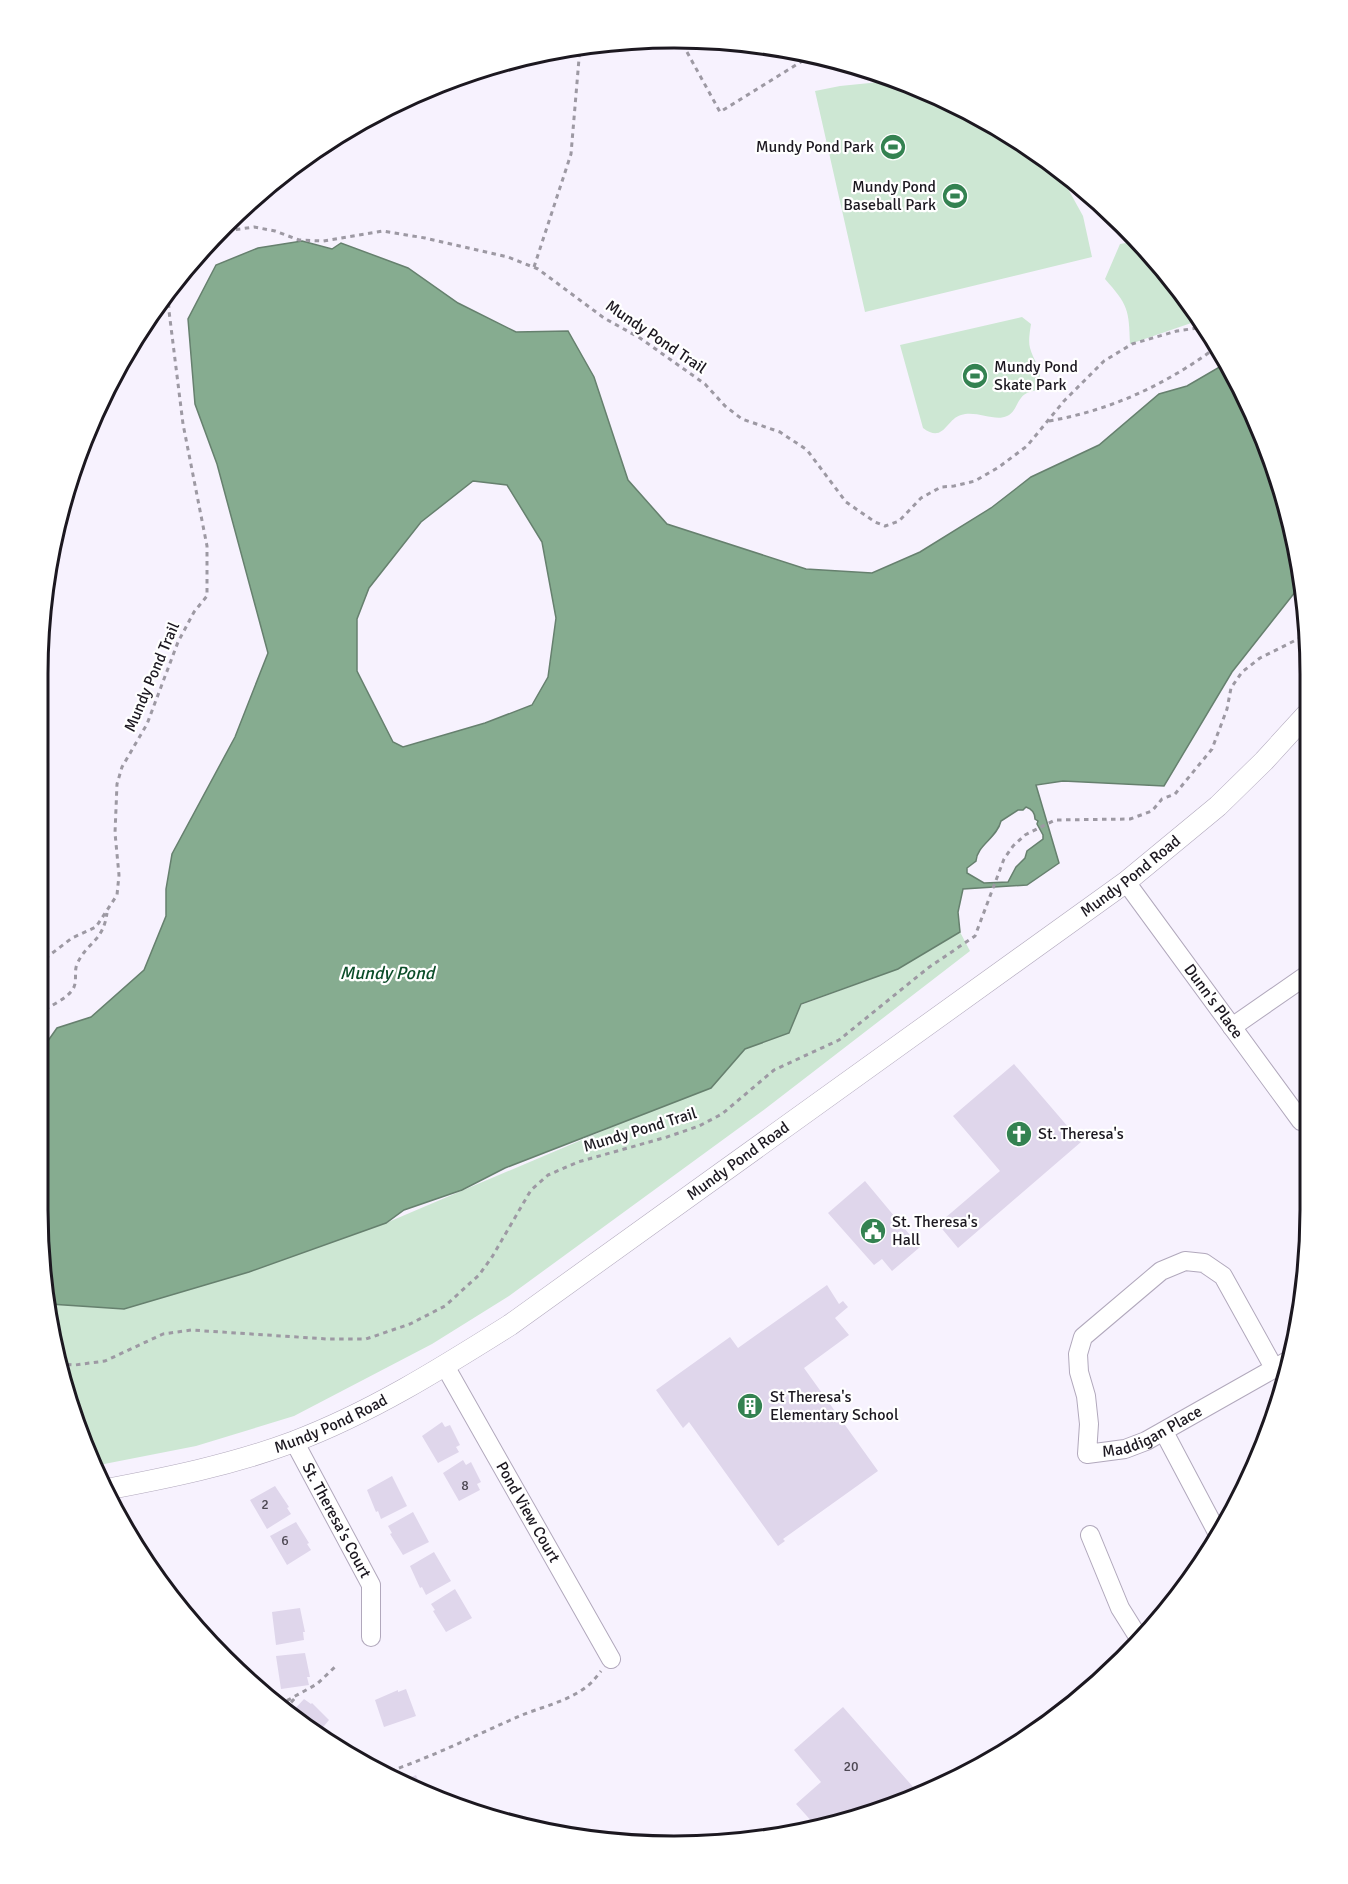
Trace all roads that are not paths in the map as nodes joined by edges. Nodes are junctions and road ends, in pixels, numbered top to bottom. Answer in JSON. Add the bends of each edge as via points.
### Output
{"nodes":[{"id":1,"x":1300,"y":722,"type":"edge"},
{"id":2,"x":1126,"y":882,"type":"junction"},
{"id":3,"x":1300,"y":980,"type":"edge"},
{"id":4,"x":1232,"y":1028,"type":"junction"},
{"id":5,"x":1300,"y":1119,"type":"edge"},
{"id":6,"x":1281,"y":1364,"type":"edge"},
{"id":7,"x":445,"y":1366,"type":"junction"},
{"id":8,"x":1274,"y":1368,"type":"junction"},
{"id":9,"x":1164,"y":1432,"type":"junction"},
{"id":10,"x":294,"y":1441,"type":"junction"},
{"id":11,"x":113,"y":1488,"type":"edge"},
{"id":12,"x":1214,"y":1526,"type":"edge"},
{"id":13,"x":1090,"y":1535,"type":"dead end"},
{"id":14,"x":1136,"y":1633,"type":"edge"},
{"id":15,"x":371,"y":1637,"type":"dead end"},
{"id":16,"x":611,"y":1659,"type":"road end"}],
"edges":[{"from":1,"to":2,"type":"street","name":"Mundy Pond Road","via":[[1218,806]]},
{"from":2,"to":4,"type":"street","name":"Dunn's Place"},
{"from":2,"to":7,"type":"street","name":"Mundy Pond Road","via":[[510,1325]]},
{"from":3,"to":4,"type":"street"},
{"from":4,"to":5,"type":"street","name":"Dunn's Place"},
{"from":6,"to":8,"type":"street","name":"Maddigan Place"},
{"from":7,"to":10,"type":"street","name":"Mundy Pond Road","via":[[360,1413]]},
{"from":7,"to":16,"type":"street","name":"Pond View Court"},
{"from":8,"to":9,"type":"street","name":"Maddigan Place"},
{"from":8,"to":9,"type":"street","name":"Maddigan Place","via":[[1223,1276],[1204,1263],[1185,1261],[1161,1271],[1083,1337],[1078,1372],[1087,1405],[1087,1454],[1125,1449]]},
{"from":9,"to":12,"type":"street"},
{"from":10,"to":11,"type":"street","name":"Mundy Pond Road","via":[[220,1465]]},
{"from":10,"to":15,"type":"street","name":"St. Theresa's Court","via":[[371,1585]]},
{"from":13,"to":14,"type":"street","via":[[1120,1608]]}]}
